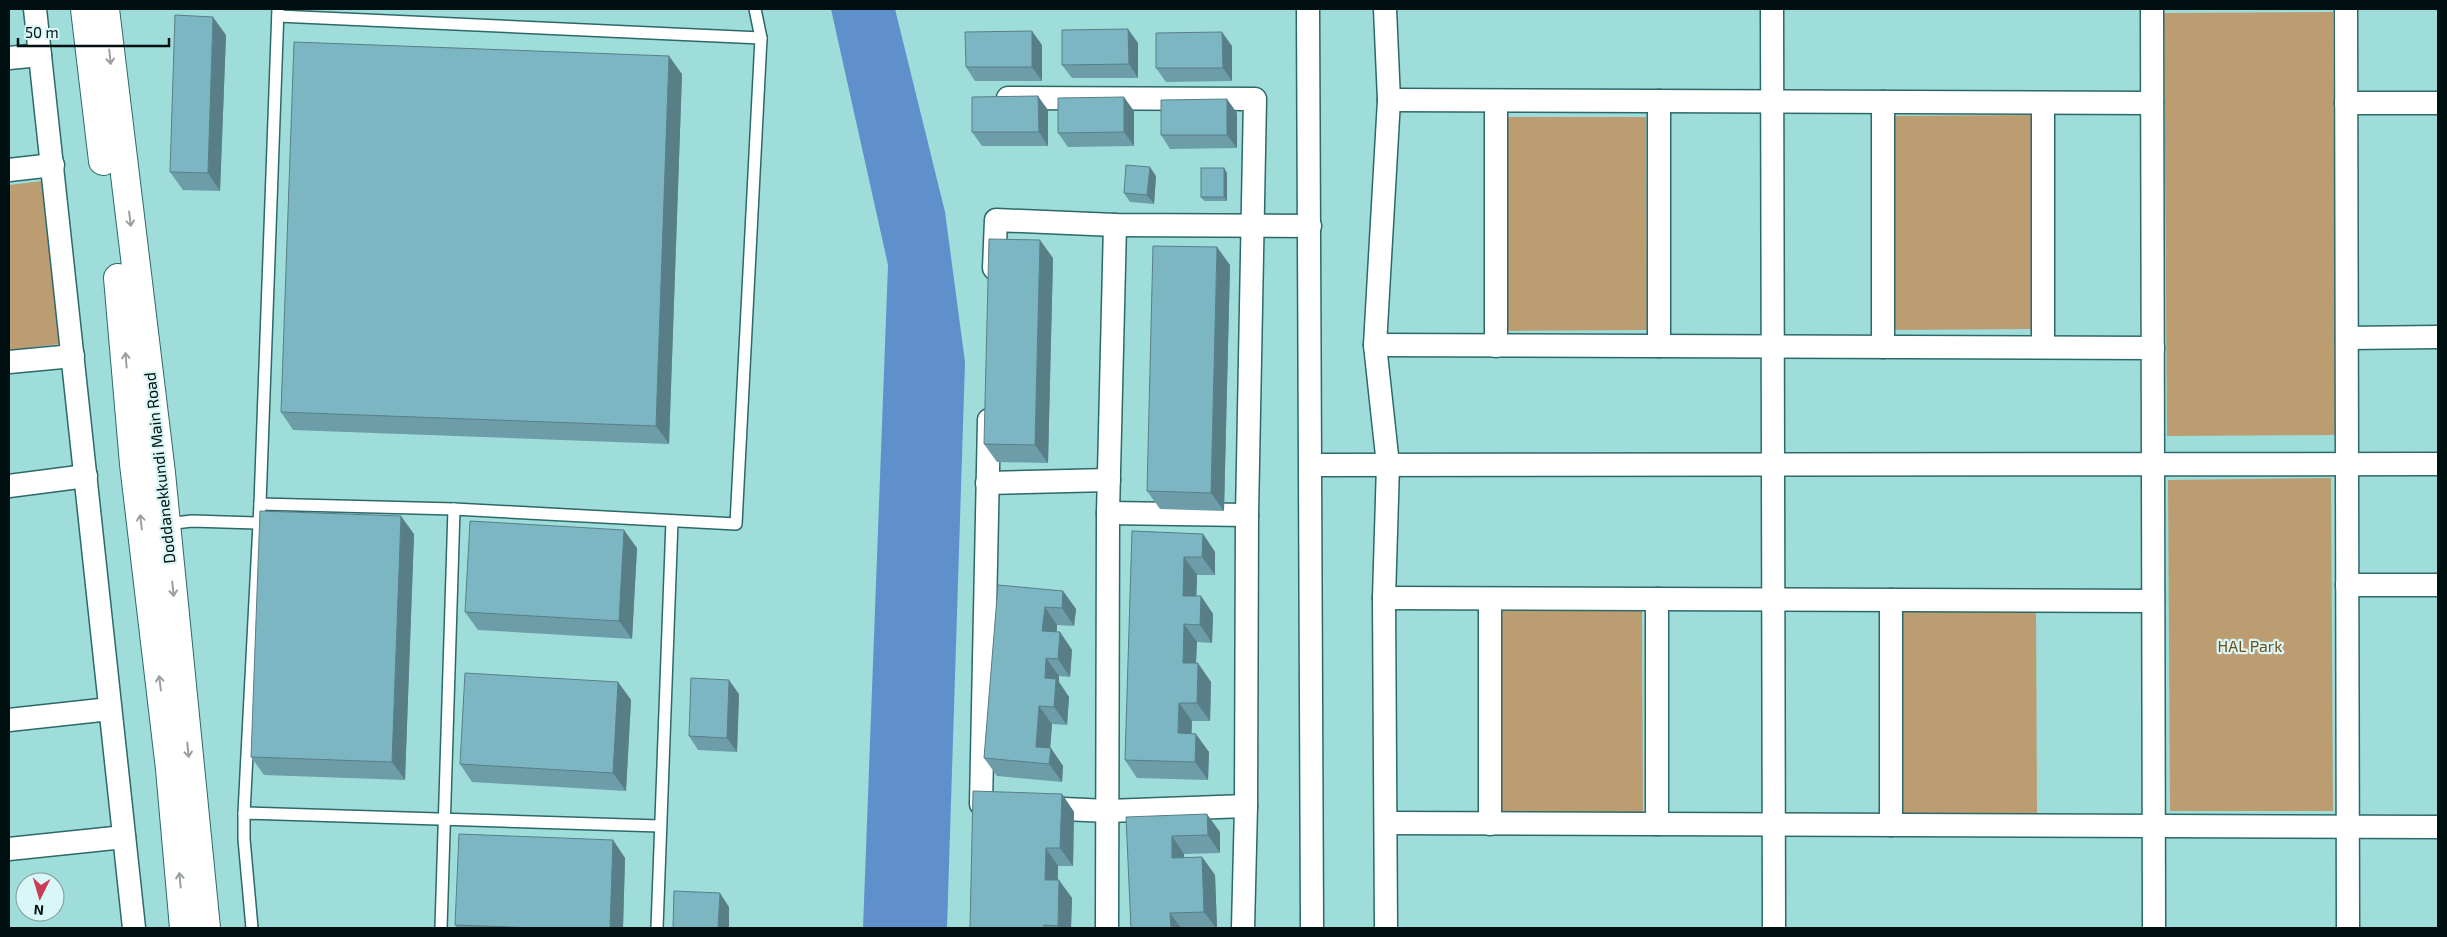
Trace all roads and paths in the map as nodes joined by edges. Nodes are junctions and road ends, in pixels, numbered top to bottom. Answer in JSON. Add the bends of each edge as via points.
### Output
{"nodes":[{"id":1,"x":35,"y":9,"type":"edge"},
{"id":2,"x":85,"y":9,"type":"edge"},
{"id":3,"x":105,"y":9,"type":"edge"},
{"id":4,"x":755,"y":9,"type":"edge"},
{"id":5,"x":1308,"y":9,"type":"edge"},
{"id":6,"x":1385,"y":9,"type":"edge"},
{"id":7,"x":1772,"y":9,"type":"edge"},
{"id":8,"x":2152,"y":9,"type":"edge"},
{"id":9,"x":2346,"y":9,"type":"edge"},
{"id":10,"x":278,"y":13,"type":"edge"},
{"id":11,"x":761,"y":38,"type":"junction"},
{"id":12,"x":40,"y":55,"type":"junction"},
{"id":13,"x":9,"y":58,"type":"edge"},
{"id":14,"x":999,"y":98,"type":"edge"},
{"id":15,"x":1389,"y":100,"type":"junction"},
{"id":16,"x":1496,"y":101,"type":"junction"},
{"id":17,"x":1660,"y":101,"type":"junction"},
{"id":18,"x":1772,"y":102,"type":"junction"},
{"id":19,"x":1883,"y":102,"type":"junction"},
{"id":20,"x":2043,"y":103,"type":"junction"},
{"id":21,"x":2152,"y":103,"type":"junction"},
{"id":22,"x":2346,"y":103,"type":"junction"},
{"id":23,"x":2438,"y":103,"type":"edge"},
{"id":24,"x":52,"y":165,"type":"junction"},
{"id":25,"x":9,"y":170,"type":"edge"},
{"id":26,"x":1115,"y":224,"type":"junction"},
{"id":27,"x":1254,"y":226,"type":"junction"},
{"id":28,"x":1310,"y":226,"type":"junction"},
{"id":29,"x":994,"y":288,"type":"edge"},
{"id":30,"x":2438,"y":337,"type":"edge"},
{"id":31,"x":2347,"y":338,"type":"junction"},
{"id":32,"x":1375,"y":345,"type":"junction"},
{"id":33,"x":1496,"y":346,"type":"junction"},
{"id":34,"x":1659,"y":346,"type":"junction"},
{"id":35,"x":1773,"y":347,"type":"junction"},
{"id":36,"x":1883,"y":347,"type":"junction"},
{"id":37,"x":2043,"y":347,"type":"junction"},
{"id":38,"x":2153,"y":348,"type":"junction"},
{"id":39,"x":73,"y":356,"type":"junction"},
{"id":40,"x":9,"y":362,"type":"edge"},
{"id":41,"x":990,"y":395,"type":"edge"},
{"id":42,"x":2153,"y":464,"type":"junction"},
{"id":43,"x":2347,"y":464,"type":"junction"},
{"id":44,"x":2438,"y":464,"type":"edge"},
{"id":45,"x":1311,"y":465,"type":"junction"},
{"id":46,"x":1388,"y":465,"type":"junction"},
{"id":47,"x":1773,"y":465,"type":"junction"},
{"id":48,"x":86,"y":476,"type":"junction"},
{"id":49,"x":1110,"y":480,"type":"junction"},
{"id":50,"x":987,"y":483,"type":"junction"},
{"id":51,"x":9,"y":486,"type":"edge"},
{"id":52,"x":260,"y":504,"type":"junction"},
{"id":53,"x":454,"y":509,"type":"junction"},
{"id":54,"x":1108,"y":513,"type":"junction"},
{"id":55,"x":1247,"y":515,"type":"junction"},
{"id":56,"x":672,"y":521,"type":"junction"},
{"id":57,"x":259,"y":522,"type":"junction"},
{"id":58,"x":166,"y":524,"type":"junction"},
{"id":59,"x":2347,"y":585,"type":"junction"},
{"id":60,"x":2438,"y":585,"type":"edge"},
{"id":61,"x":1384,"y":598,"type":"junction"},
{"id":62,"x":1490,"y":599,"type":"junction"},
{"id":63,"x":1657,"y":600,"type":"junction"},
{"id":64,"x":1774,"y":600,"type":"junction"},
{"id":65,"x":1891,"y":600,"type":"junction"},
{"id":66,"x":2153,"y":601,"type":"junction"},
{"id":67,"x":110,"y":709,"type":"junction"},
{"id":68,"x":9,"y":720,"type":"edge"},
{"id":69,"x":1246,"y":806,"type":"junction"},
{"id":70,"x":1108,"y":811,"type":"junction"},
{"id":71,"x":244,"y":814,"type":"junction"},
{"id":72,"x":444,"y":819,"type":"junction"},
{"id":73,"x":1387,"y":823,"type":"junction"},
{"id":74,"x":1490,"y":824,"type":"junction"},
{"id":75,"x":1657,"y":824,"type":"junction"},
{"id":76,"x":1774,"y":825,"type":"junction"},
{"id":77,"x":1891,"y":825,"type":"junction"},
{"id":78,"x":660,"y":826,"type":"junction"},
{"id":79,"x":2154,"y":826,"type":"junction"},
{"id":80,"x":2348,"y":826,"type":"junction"},
{"id":81,"x":2438,"y":826,"type":"edge"},
{"id":82,"x":124,"y":837,"type":"junction"},
{"id":83,"x":9,"y":849,"type":"edge"},
{"id":84,"x":134,"y":928,"type":"edge"},
{"id":85,"x":184,"y":928,"type":"edge"},
{"id":86,"x":206,"y":928,"type":"edge"},
{"id":87,"x":252,"y":928,"type":"edge"},
{"id":88,"x":441,"y":928,"type":"edge"},
{"id":89,"x":657,"y":928,"type":"edge"},
{"id":90,"x":1107,"y":928,"type":"edge"},
{"id":91,"x":1243,"y":928,"type":"edge"},
{"id":92,"x":1312,"y":928,"type":"edge"},
{"id":93,"x":1386,"y":928,"type":"edge"},
{"id":94,"x":1774,"y":928,"type":"edge"},
{"id":95,"x":2154,"y":928,"type":"edge"},
{"id":96,"x":2348,"y":928,"type":"edge"}],
"edges":[{"from":1,"to":12,"type":"street"},
{"from":85,"to":2,"type":"street","name":"Doddanekkundi Main Road","one_way":true,"via":[[170,769],[134,464],[122,306]]},
{"from":3,"to":58,"type":"street","name":"Doddanekkundi Main Road","one_way":true},
{"from":4,"to":11,"type":"lane"},
{"from":5,"to":28,"type":"street"},
{"from":6,"to":15,"type":"street"},
{"from":7,"to":18,"type":"street"},
{"from":8,"to":21,"type":"street"},
{"from":9,"to":22,"type":"street"},
{"from":10,"to":11,"type":"lane"},
{"from":10,"to":52,"type":"lane"},
{"from":11,"to":56,"type":"lane","via":[[736,524]]},
{"from":12,"to":13,"type":"street"},
{"from":12,"to":24,"type":"street"},
{"from":14,"to":27,"type":"street","via":[[1255,98]]},
{"from":15,"to":16,"type":"street"},
{"from":15,"to":32,"type":"street"},
{"from":16,"to":17,"type":"street"},
{"from":16,"to":33,"type":"street"},
{"from":17,"to":18,"type":"street"},
{"from":17,"to":34,"type":"street"},
{"from":18,"to":19,"type":"street"},
{"from":18,"to":35,"type":"street"},
{"from":19,"to":20,"type":"street"},
{"from":19,"to":36,"type":"street"},
{"from":20,"to":21,"type":"street"},
{"from":20,"to":37,"type":"street"},
{"from":21,"to":38,"type":"street"},
{"from":22,"to":23,"type":"street"},
{"from":22,"to":31,"type":"street"},
{"from":24,"to":25,"type":"street"},
{"from":24,"to":39,"type":"street"},
{"from":26,"to":27,"type":"street"},
{"from":26,"to":29,"type":"street","via":[[996,220]]},
{"from":26,"to":49,"type":"street"},
{"from":27,"to":28,"type":"street"},
{"from":27,"to":55,"type":"street"},
{"from":28,"to":45,"type":"street"},
{"from":30,"to":31,"type":"street"},
{"from":31,"to":43,"type":"street"},
{"from":32,"to":33,"type":"street"},
{"from":32,"to":46,"type":"street"},
{"from":33,"to":34,"type":"street"},
{"from":34,"to":35,"type":"street"},
{"from":35,"to":36,"type":"street"},
{"from":35,"to":47,"type":"street"},
{"from":36,"to":37,"type":"street"},
{"from":37,"to":38,"type":"street"},
{"from":38,"to":42,"type":"street"},
{"from":39,"to":40,"type":"street"},
{"from":39,"to":48,"type":"street"},
{"from":41,"to":50,"type":"street"},
{"from":42,"to":43,"type":"street"},
{"from":42,"to":47,"type":"street"},
{"from":42,"to":66,"type":"street"},
{"from":43,"to":44,"type":"street"},
{"from":43,"to":59,"type":"street"},
{"from":45,"to":46,"type":"street"},
{"from":45,"to":92,"type":"street"},
{"from":46,"to":47,"type":"street"},
{"from":46,"to":61,"type":"street"},
{"from":47,"to":64,"type":"street"},
{"from":48,"to":51,"type":"street"},
{"from":48,"to":67,"type":"street"},
{"from":49,"to":50,"type":"street"},
{"from":49,"to":54,"type":"street"},
{"from":50,"to":70,"type":"street","via":[[981,814]]},
{"from":52,"to":53,"type":"lane"},
{"from":52,"to":57,"type":"lane"},
{"from":53,"to":56,"type":"lane"},
{"from":53,"to":72,"type":"lane"},
{"from":54,"to":55,"type":"street"},
{"from":54,"to":70,"type":"street"},
{"from":55,"to":69,"type":"street"},
{"from":56,"to":78,"type":"lane"},
{"from":57,"to":58,"type":"lane"},
{"from":57,"to":71,"type":"lane"},
{"from":58,"to":86,"type":"street","name":"Doddanekkundi Main Road","one_way":true},
{"from":59,"to":60,"type":"street"},
{"from":59,"to":80,"type":"street"},
{"from":61,"to":62,"type":"street"},
{"from":61,"to":73,"type":"street"},
{"from":62,"to":63,"type":"street"},
{"from":62,"to":74,"type":"street"},
{"from":63,"to":64,"type":"street"},
{"from":63,"to":75,"type":"street"},
{"from":64,"to":65,"type":"street"},
{"from":64,"to":76,"type":"street"},
{"from":65,"to":66,"type":"street"},
{"from":65,"to":77,"type":"street"},
{"from":66,"to":79,"type":"street"},
{"from":67,"to":68,"type":"street"},
{"from":67,"to":82,"type":"street"},
{"from":69,"to":70,"type":"street"},
{"from":69,"to":91,"type":"street"},
{"from":70,"to":90,"type":"street"},
{"from":71,"to":72,"type":"lane"},
{"from":71,"to":87,"type":"lane"},
{"from":72,"to":78,"type":"lane"},
{"from":72,"to":88,"type":"lane"},
{"from":73,"to":74,"type":"street"},
{"from":73,"to":93,"type":"street"},
{"from":74,"to":75,"type":"street"},
{"from":75,"to":76,"type":"street"},
{"from":76,"to":77,"type":"street"},
{"from":76,"to":94,"type":"street"},
{"from":77,"to":79,"type":"street"},
{"from":78,"to":89,"type":"lane"},
{"from":79,"to":80,"type":"street"},
{"from":79,"to":95,"type":"street"},
{"from":80,"to":81,"type":"street"},
{"from":80,"to":96,"type":"street"},
{"from":82,"to":83,"type":"street"},
{"from":82,"to":84,"type":"street"}]}
